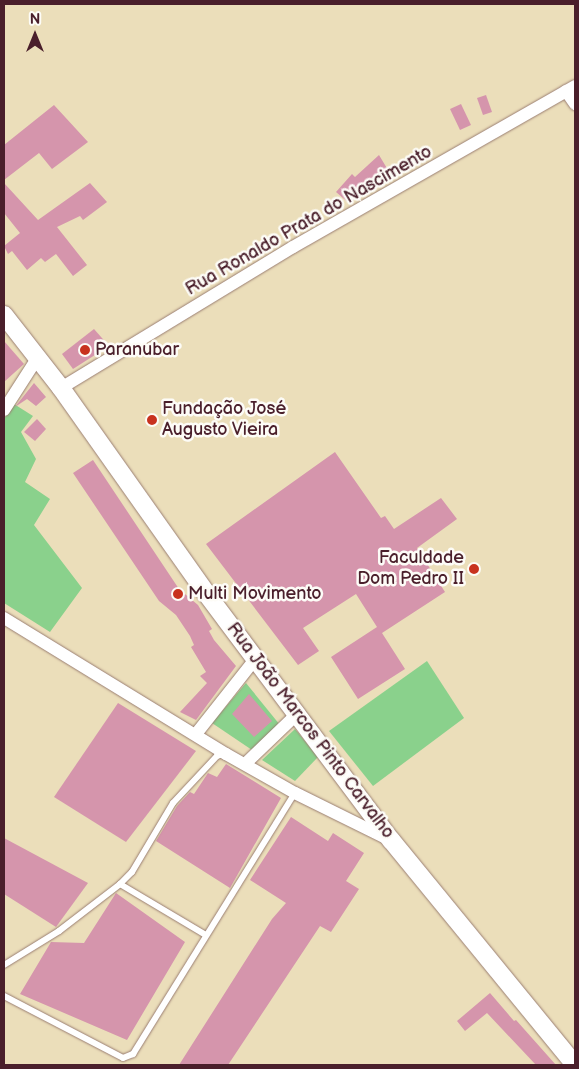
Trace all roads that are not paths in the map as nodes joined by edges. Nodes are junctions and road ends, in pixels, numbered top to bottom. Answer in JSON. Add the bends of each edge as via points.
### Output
{"nodes":[{"id":1,"x":571,"y":89,"type":"edge"},
{"id":2,"x":575,"y":104,"type":"edge"},
{"id":3,"x":4,"y":315,"type":"edge"},
{"id":4,"x":38,"y":357,"type":"junction"},
{"id":5,"x":61,"y":388,"type":"junction"},
{"id":6,"x":4,"y":410,"type":"edge"},
{"id":7,"x":4,"y":618,"type":"edge"},
{"id":8,"x":256,"y":658,"type":"junction"},
{"id":9,"x":297,"y":714,"type":"junction"},
{"id":10,"x":196,"y":734,"type":"junction"},
{"id":11,"x":226,"y":754,"type":"junction"},
{"id":12,"x":245,"y":764,"type":"junction"},
{"id":13,"x":295,"y":793,"type":"junction"},
{"id":14,"x":390,"y":840,"type":"junction"},
{"id":15,"x":120,"y":884,"type":"junction"},
{"id":16,"x":206,"y":935,"type":"junction"},
{"id":17,"x":4,"y":965,"type":"edge"},
{"id":18,"x":4,"y":996,"type":"edge"},
{"id":19,"x":575,"y":1065,"type":"edge"}],
"edges":[{"from":1,"to":2,"type":"street"},
{"from":1,"to":5,"type":"street","name":"Rua Ronaldo Prata do Nascimento","via":[[294,247]]},
{"from":3,"to":4,"type":"main road","name":"Rua João Marcos Pinto Carvalho"},
{"from":4,"to":5,"type":"main road","name":"Rua João Marcos Pinto Carvalho"},
{"from":4,"to":6,"type":"street"},
{"from":5,"to":8,"type":"main road","name":"Rua João Marcos Pinto Carvalho"},
{"from":7,"to":10,"type":"street"},
{"from":8,"to":9,"type":"main road","name":"Rua João Marcos Pinto Carvalho"},
{"from":8,"to":10,"type":"street"},
{"from":9,"to":12,"type":"street"},
{"from":9,"to":14,"type":"main road","name":"Rua João Marcos Pinto Carvalho"},
{"from":10,"to":11,"type":"street"},
{"from":11,"to":12,"type":"street"},
{"from":11,"to":15,"type":"lane","via":[[217,756],[174,803],[132,872]]},
{"from":12,"to":13,"type":"street"},
{"from":13,"to":14,"type":"street"},
{"from":13,"to":16,"type":"lane"},
{"from":14,"to":19,"type":"main road","name":"Rua João Marcos Pinto Carvalho"},
{"from":15,"to":16,"type":"lane"},
{"from":15,"to":17,"type":"lane","via":[[59,930]]},
{"from":16,"to":18,"type":"lane","via":[[163,1009],[127,1058]]}]}
